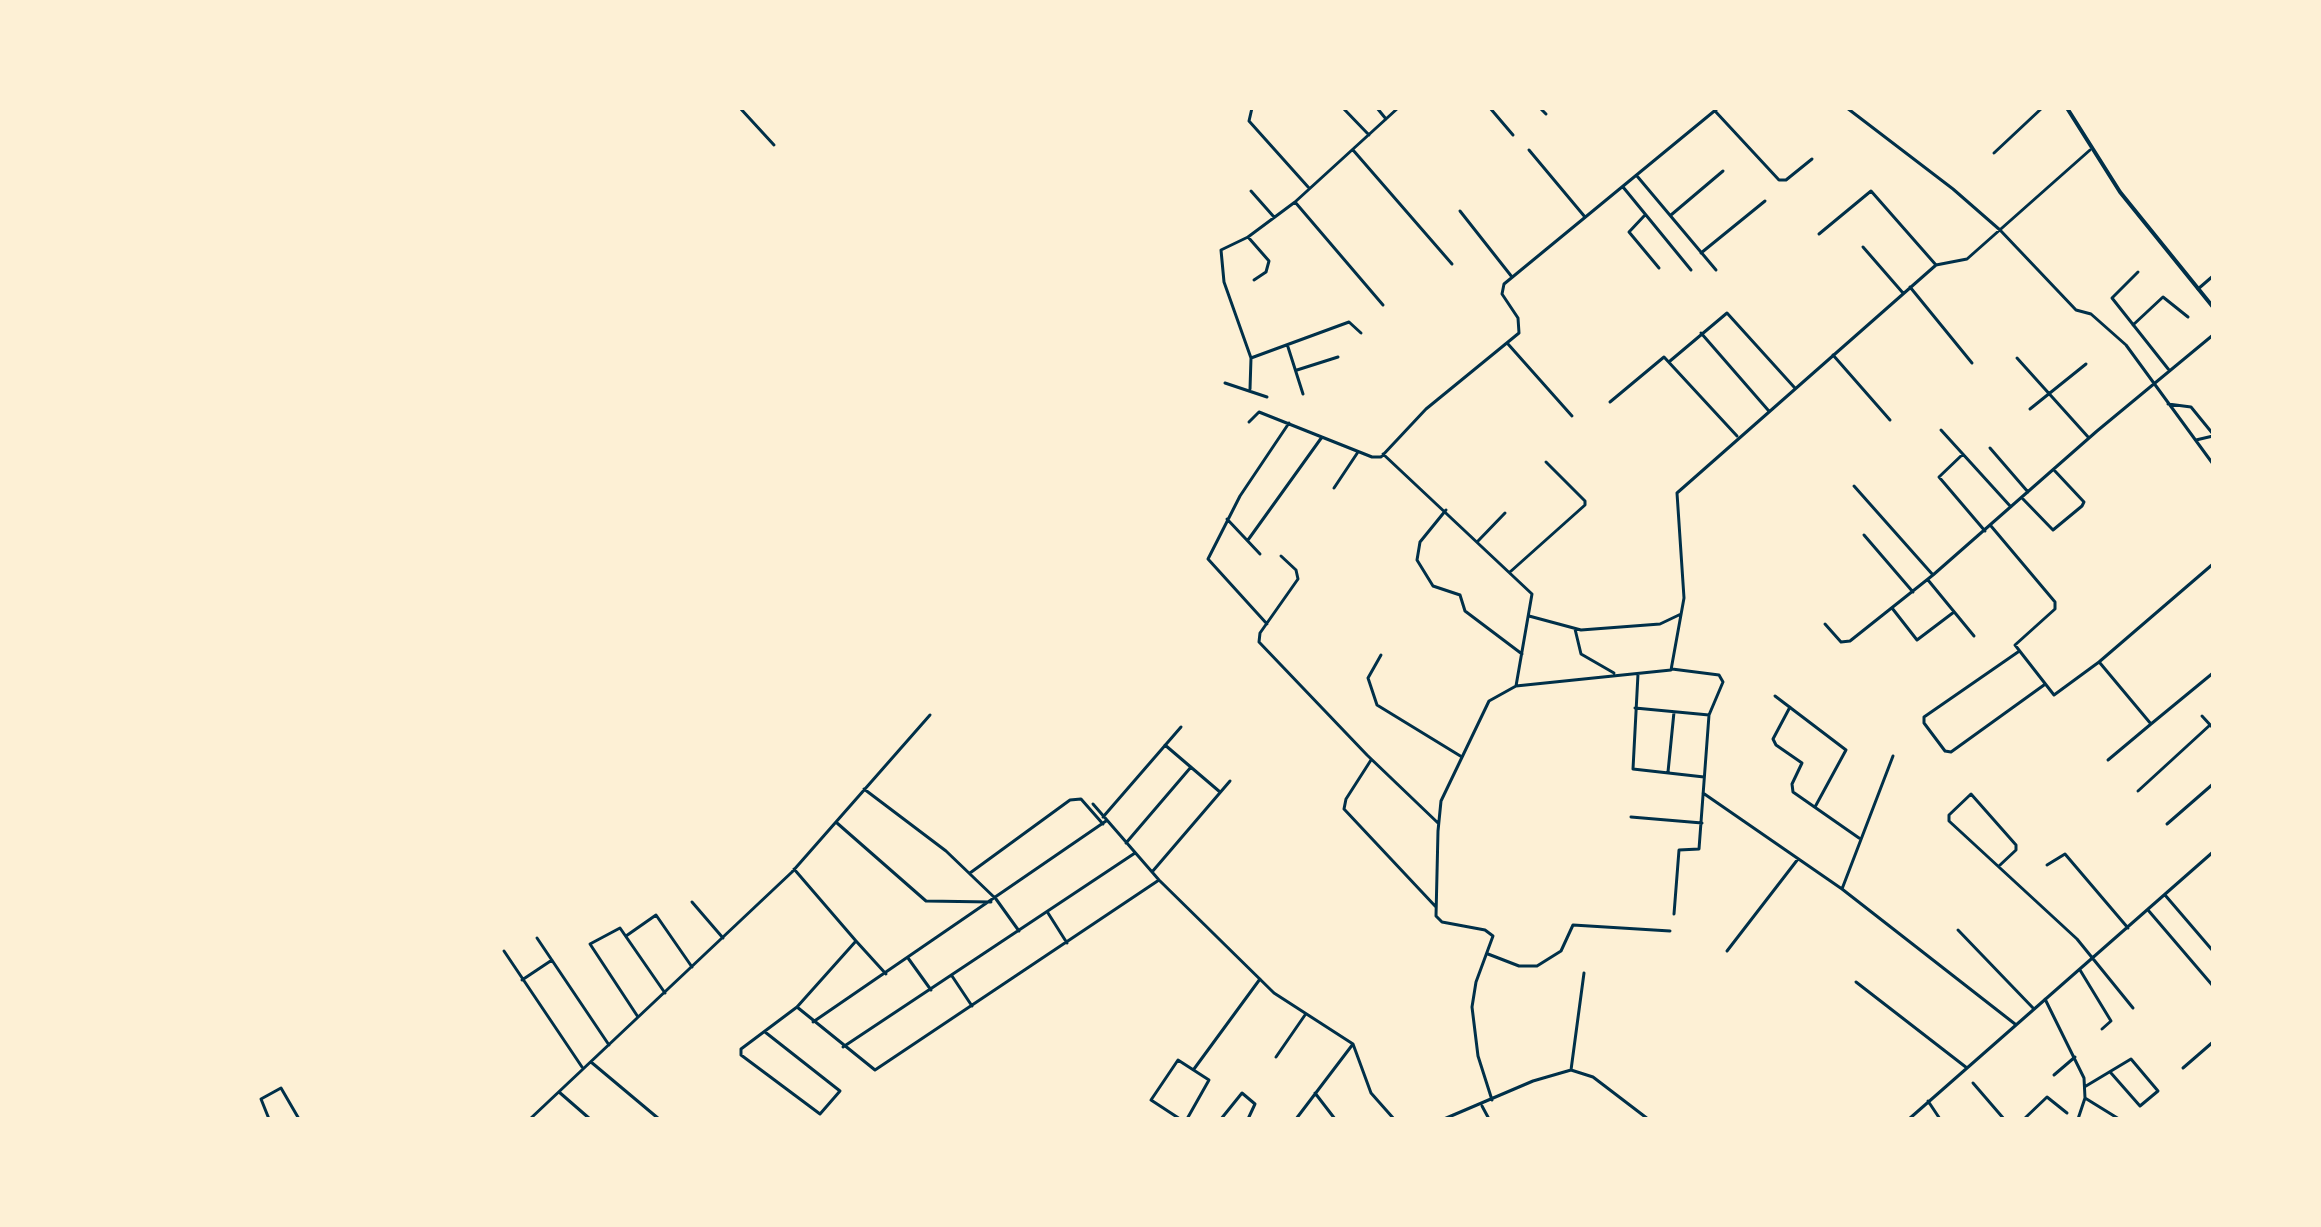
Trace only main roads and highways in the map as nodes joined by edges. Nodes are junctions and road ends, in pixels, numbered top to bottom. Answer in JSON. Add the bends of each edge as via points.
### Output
{"nodes":[{"id":1,"x":2067,"y":108,"type":"edge"},
{"id":2,"x":2213,"y":307,"type":"edge"}],
"edges":[{"from":1,"to":2,"type":"main road","via":[[2090,150]]}]}
